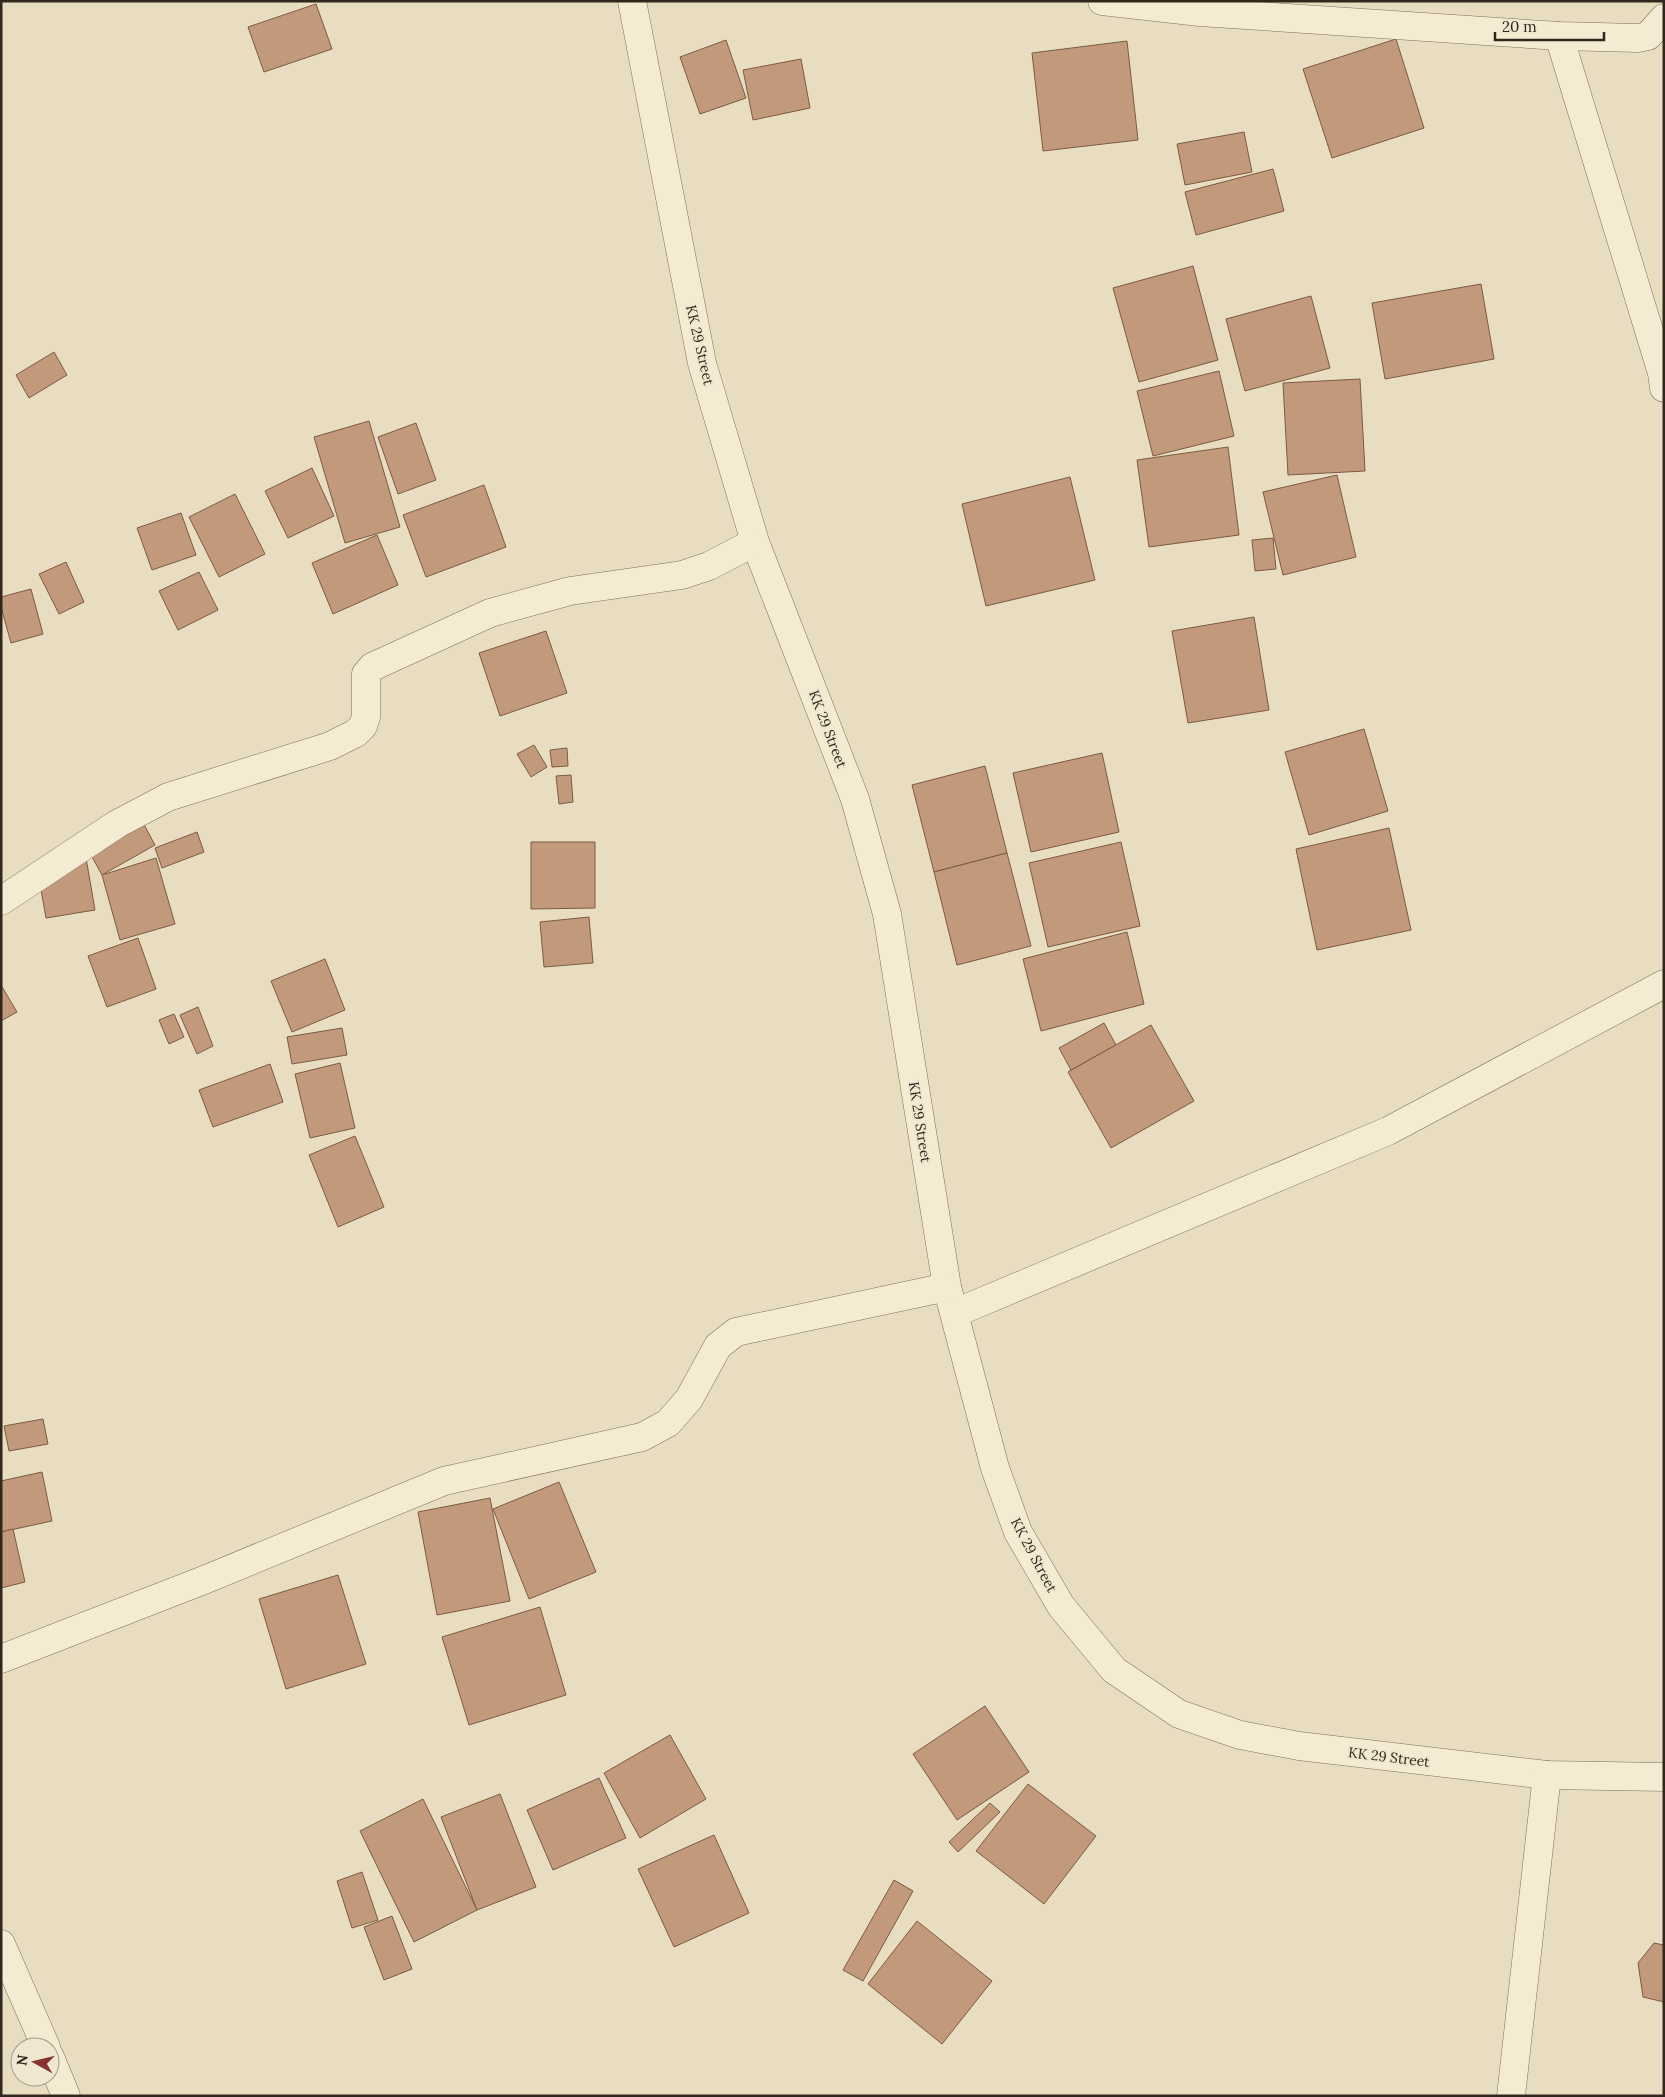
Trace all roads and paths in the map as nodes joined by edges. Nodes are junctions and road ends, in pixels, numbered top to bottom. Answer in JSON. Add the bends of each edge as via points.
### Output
{"nodes":[{"id":1,"x":632,"y":1,"type":"edge"},
{"id":2,"x":1102,"y":1,"type":"edge"},
{"id":3,"x":1664,"y":18,"type":"edge"},
{"id":4,"x":1559,"y":36,"type":"junction"},
{"id":5,"x":1664,"y":388,"type":"edge"},
{"id":6,"x":755,"y":542,"type":"junction"},
{"id":7,"x":1,"y":901,"type":"edge"},
{"id":8,"x":1664,"y":984,"type":"edge"},
{"id":9,"x":946,"y":1288,"type":"junction"},
{"id":10,"x":954,"y":1313,"type":"junction"},
{"id":11,"x":1,"y":1659,"type":"edge"},
{"id":12,"x":1547,"y":1775,"type":"junction"},
{"id":13,"x":1664,"y":1777,"type":"edge"},
{"id":14,"x":1,"y":1944,"type":"edge"},
{"id":15,"x":12,"y":1996,"type":"edge"},
{"id":16,"x":39,"y":2037,"type":"edge"},
{"id":17,"x":60,"y":2081,"type":"edge"},
{"id":18,"x":66,"y":2096,"type":"edge"},
{"id":19,"x":1511,"y":2096,"type":"edge"}],
"edges":[{"from":1,"to":6,"type":"street","name":"KK 29 Street","via":[[702,363]]},
{"from":2,"to":4,"type":"street","via":[[1200,12]]},
{"from":3,"to":4,"type":"street","via":[[1648,36],[1638,38]]},
{"from":4,"to":5,"type":"street","via":[[1635,280]]},
{"from":6,"to":7,"type":"street","via":[[709,566],[682,575],[570,591],[490,613],[372,667],[366,674],[366,717],[356,733],[330,746],[168,797],[117,824]]},
{"from":6,"to":9,"type":"street","name":"KK 29 Street","via":[[855,799],[887,914]]},
{"from":8,"to":10,"type":"street","via":[[1388,1131]]},
{"from":9,"to":10,"type":"street","name":"KK 29 Street"},
{"from":9,"to":11,"type":"street","via":[[736,1332],[718,1346],[689,1399],[668,1423],[642,1437],[444,1481]]},
{"from":10,"to":12,"type":"street","name":"KK 29 Street","via":[[995,1468],[1018,1532],[1061,1606],[1114,1670],[1179,1714],[1240,1735],[1299,1746]]},
{"from":12,"to":13,"type":"street","name":"KK 29 Street"},
{"from":12,"to":19,"type":"street"},
{"from":14,"to":15,"type":"street"},
{"from":15,"to":16,"type":"street"},
{"from":17,"to":18,"type":"street"}]}
